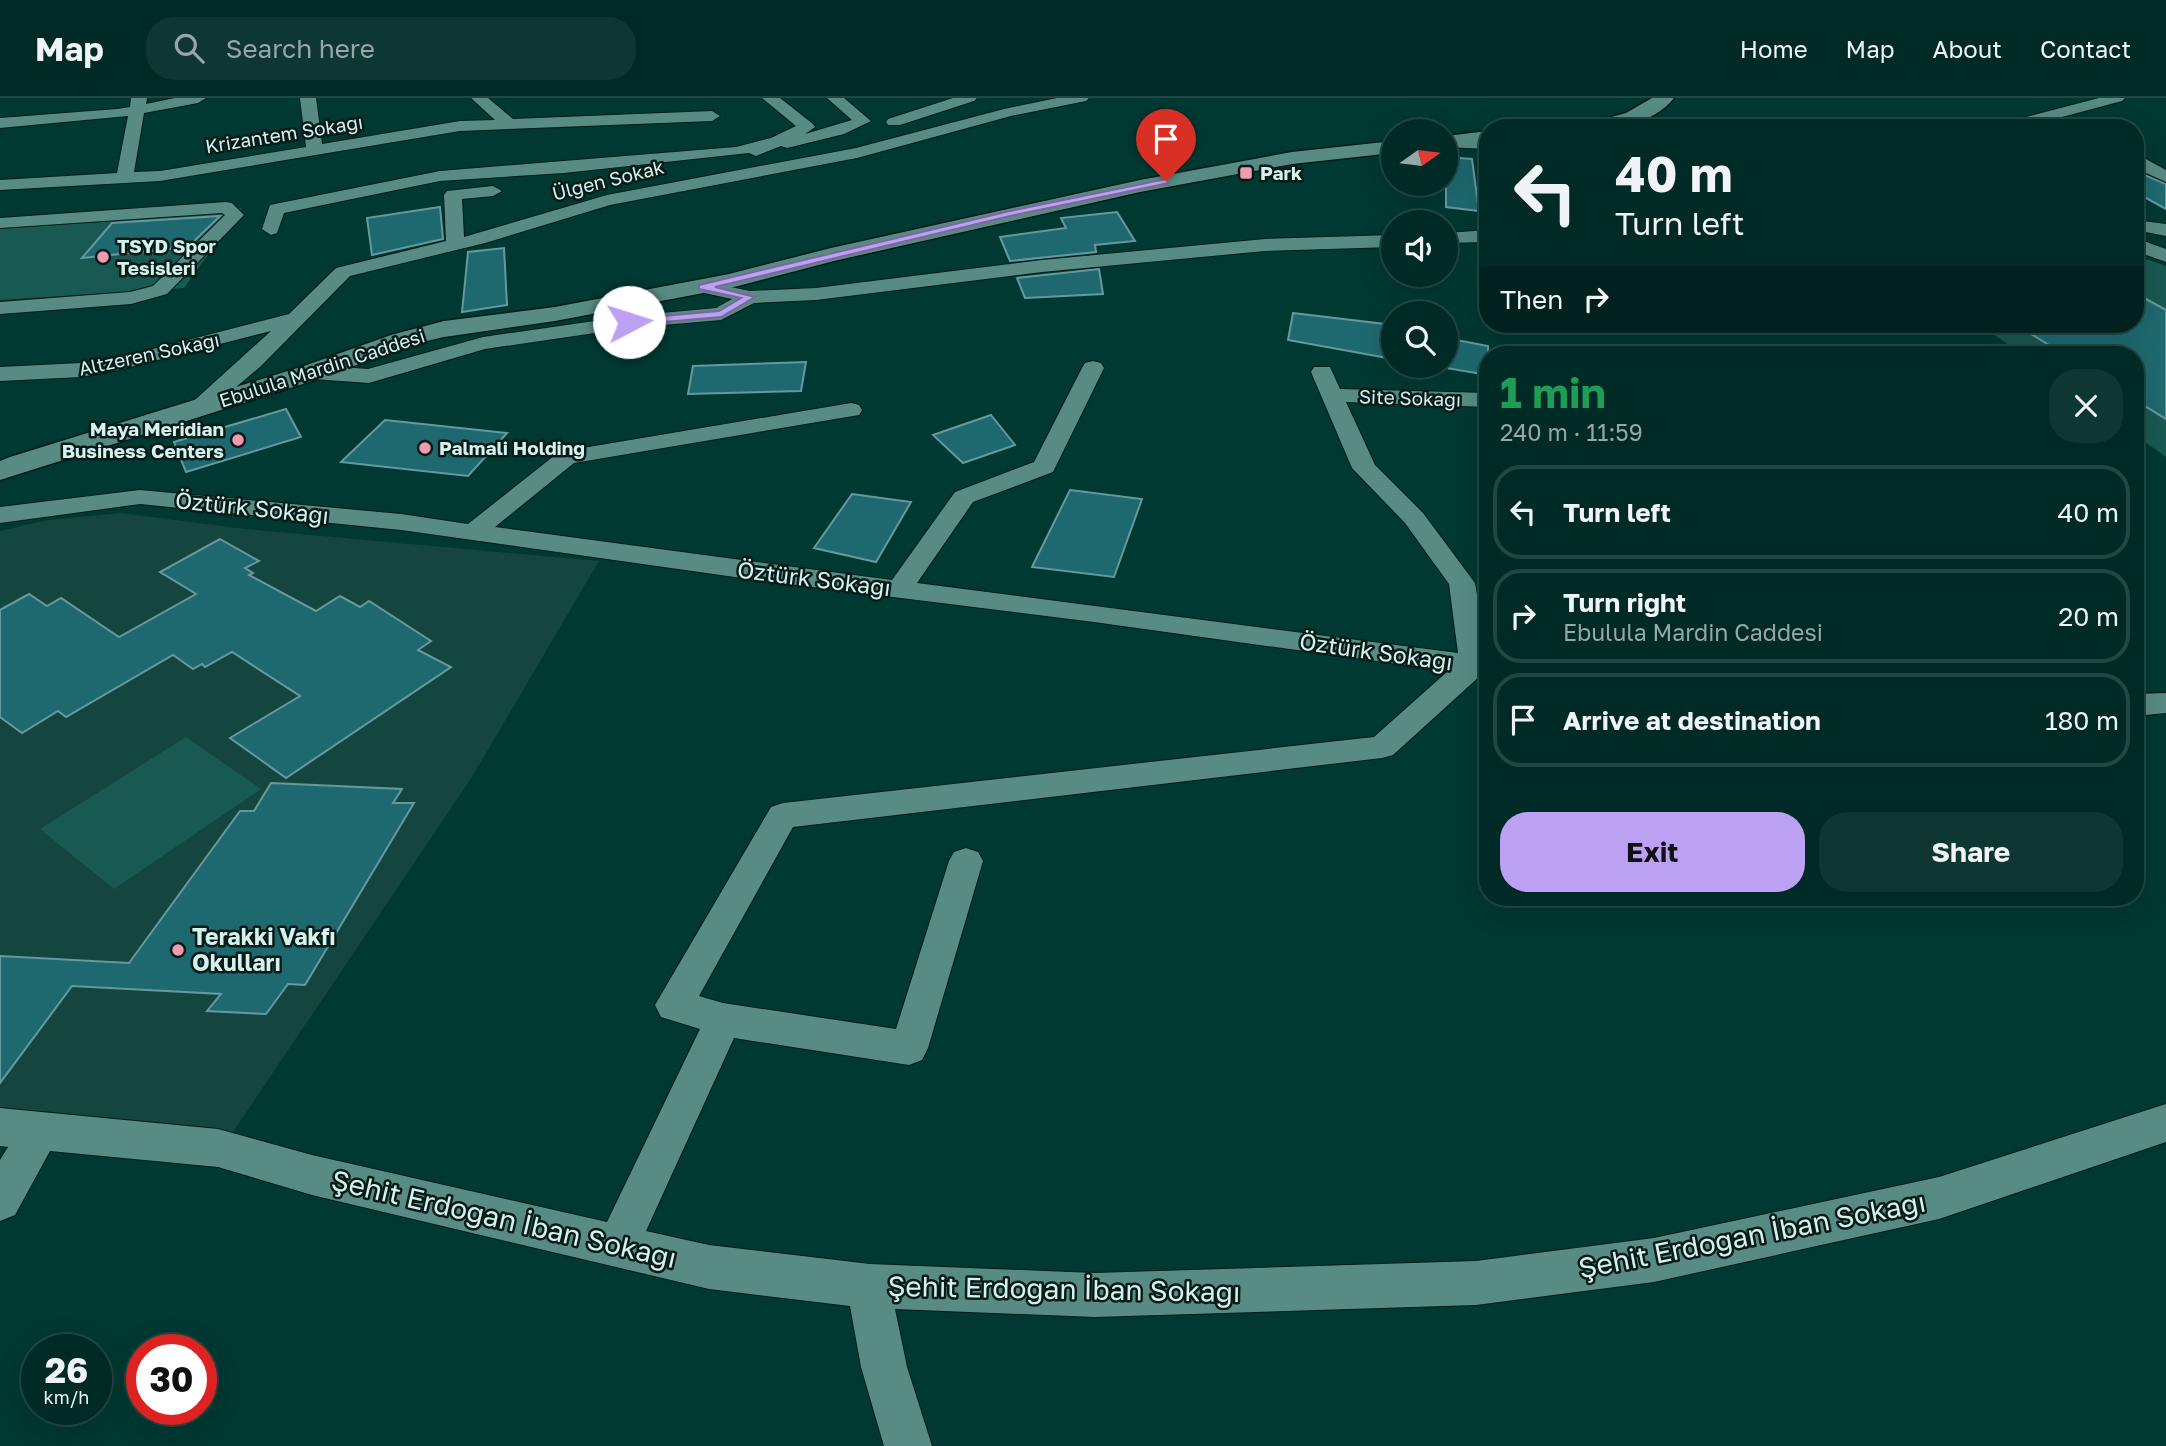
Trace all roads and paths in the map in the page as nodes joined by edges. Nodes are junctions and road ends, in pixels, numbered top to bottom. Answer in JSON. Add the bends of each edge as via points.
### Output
{"nodes":[{"id":1,"x":198,"y":98,"type":"edge"},
{"id":2,"x":308,"y":98,"type":"edge"},
{"id":3,"x":479,"y":98,"type":"edge"},
{"id":4,"x":770,"y":98,"type":"edge"},
{"id":5,"x":969,"y":98,"type":"edge"},
{"id":6,"x":1081,"y":98,"type":"edge"},
{"id":7,"x":1665,"y":98,"type":"edge"},
{"id":8,"x":2117,"y":98,"type":"edge"},
{"id":9,"x":824,"y":100,"type":"edge"},
{"id":10,"x":1027,"y":103,"type":"edge"},
{"id":11,"x":139,"y":104,"type":"edge"},
{"id":12,"x":784,"y":109,"type":"junction"},
{"id":13,"x":712,"y":116,"type":"dead end"},
{"id":14,"x":910,"y":117,"type":"junction"},
{"id":15,"x":663,"y":118,"type":"junction"},
{"id":16,"x":1626,"y":119,"type":"edge"},
{"id":17,"x":2036,"y":119,"type":"edge"},
{"id":18,"x":575,"y":122,"type":"junction"},
{"id":19,"x":0,"y":123,"type":"edge"},
{"id":20,"x":509,"y":124,"type":"junction"},
{"id":21,"x":1479,"y":138,"type":"edge"},
{"id":22,"x":1458,"y":141,"type":"edge"},
{"id":23,"x":774,"y":142,"type":"junction"},
{"id":24,"x":1458,"y":143,"type":"edge"},
{"id":25,"x":1479,"y":144,"type":"edge"},
{"id":26,"x":1381,"y":148,"type":"edge"},
{"id":27,"x":315,"y":151,"type":"junction"},
{"id":28,"x":2156,"y":152,"type":"dead end"},
{"id":29,"x":857,"y":153,"type":"junction"},
{"id":30,"x":750,"y":154,"type":"junction"},
{"id":31,"x":2144,"y":154,"type":"edge"},
{"id":32,"x":698,"y":155,"type":"junction"},
{"id":33,"x":2144,"y":166,"type":"edge"},
{"id":34,"x":2166,"y":177,"type":"edge"},
{"id":35,"x":125,"y":178,"type":"junction"},
{"id":36,"x":0,"y":186,"type":"edge"},
{"id":37,"x":0,"y":223,"type":"edge"},
{"id":38,"x":2144,"y":226,"type":"edge"},
{"id":39,"x":271,"y":229,"type":"dead end"},
{"id":40,"x":2166,"y":230,"type":"edge"},
{"id":41,"x":1479,"y":236,"type":"edge"},
{"id":42,"x":1458,"y":237,"type":"edge"},
{"id":43,"x":1381,"y":241,"type":"edge"},
{"id":44,"x":455,"y":244,"type":"junction"},
{"id":45,"x":2144,"y":247,"type":"edge"},
{"id":46,"x":2166,"y":256,"type":"edge"},
{"id":47,"x":702,"y":287,"type":"junction"},
{"id":48,"x":750,"y":297,"type":"junction"},
{"id":49,"x":0,"y":308,"type":"edge"},
{"id":50,"x":295,"y":319,"type":"junction"},
{"id":51,"x":1093,"y":368,"type":"dead end"},
{"id":52,"x":313,"y":372,"type":"junction"},
{"id":53,"x":0,"y":374,"type":"edge"},
{"id":54,"x":1479,"y":399,"type":"edge"},
{"id":55,"x":197,"y":408,"type":"junction"},
{"id":56,"x":851,"y":410,"type":"dead end"},
{"id":57,"x":165,"y":419,"type":"junction"},
{"id":58,"x":0,"y":471,"type":"edge"},
{"id":59,"x":0,"y":485,"type":"edge"},
{"id":60,"x":4,"y":516,"type":"edge"},
{"id":61,"x":474,"y":532,"type":"junction"},
{"id":62,"x":899,"y":589,"type":"junction"},
{"id":63,"x":1479,"y":657,"type":"edge"},
{"id":64,"x":1479,"y":666,"type":"edge"},
{"id":65,"x":1479,"y":668,"type":"edge"},
{"id":66,"x":2166,"y":703,"type":"edge"},
{"id":67,"x":2144,"y":704,"type":"edge"},
{"id":68,"x":966,"y":861,"type":"dead end"},
{"id":69,"x":723,"y":1020,"type":"junction"},
{"id":70,"x":2166,"y":1123,"type":"edge"},
{"id":71,"x":20,"y":1129,"type":"edge"},
{"id":72,"x":0,"y":1200,"type":"edge"},
{"id":73,"x":617,"y":1247,"type":"junction"},
{"id":74,"x":870,"y":1286,"type":"junction"},
{"id":75,"x":908,"y":1446,"type":"edge"}],
"edges":[{"from":1,"to":11,"type":"street"},
{"from":2,"to":27,"type":"street"},
{"from":3,"to":20,"type":"street"},
{"from":4,"to":12,"type":"street"},
{"from":5,"to":14,"type":"street"},
{"from":6,"to":10,"type":"street","name":"Ülgen Sokak"},
{"from":7,"to":16,"type":"street"},
{"from":8,"to":17,"type":"street"},
{"from":9,"to":12,"type":"street"},
{"from":9,"to":30,"type":"street","via":[[863,121]]},
{"from":10,"to":29,"type":"street","name":"Ülgen Sokak"},
{"from":11,"to":19,"type":"street","via":[[117,114]]},
{"from":11,"to":35,"type":"street"},
{"from":12,"to":23,"type":"street","via":[[807,127]]},
{"from":13,"to":15,"type":"street","name":"Krizantem Sokağı"},
{"from":14,"to":29,"type":"street","via":[[915,120],[856,139]]},
{"from":14,"to":30,"type":"street"},
{"from":15,"to":18,"type":"street","name":"Krizantem Sokağı"},
{"from":15,"to":18,"type":"street","name":"Krizantem Sokağı","via":[[643,102]]},
{"from":18,"to":20,"type":"street","name":"Krizantem Sokağı"},
{"from":20,"to":27,"type":"street","name":"Krizantem Sokağı","via":[[460,126]]},
{"from":21,"to":22,"type":"street"},
{"from":23,"to":30,"type":"street"},
{"from":23,"to":32,"type":"street"},
{"from":24,"to":25,"type":"street"},
{"from":26,"to":47,"type":"street","name":"Ebulula Mardin Caddesi","via":[[1292,158],[1140,186]]},
{"from":27,"to":35,"type":"street","name":"Krizantem Sokağı"},
{"from":28,"to":31,"type":"street"},
{"from":29,"to":44,"type":"street","name":"Ülgen Sokak","via":[[607,200]]},
{"from":30,"to":32,"type":"street"},
{"from":30,"to":44,"type":"street","via":[[609,179],[453,195]]},
{"from":32,"to":39,"type":"street","via":[[440,176],[276,209]]},
{"from":33,"to":34,"type":"street"},
{"from":35,"to":36,"type":"street","name":"Krizantem Sokağı"},
{"from":37,"to":49,"type":"street","via":[[226,207],[235,215],[160,290],[131,298]]},
{"from":38,"to":40,"type":"street"},
{"from":41,"to":42,"type":"street"},
{"from":43,"to":48,"type":"street","via":[[1265,245],[816,294]]},
{"from":44,"to":50,"type":"street","name":"Ülgen Sokak","via":[[343,272]]},
{"from":45,"to":46,"type":"street"},
{"from":47,"to":48,"type":"street"},
{"from":47,"to":52,"type":"street","name":"Ebulula Mardin Caddesi","via":[[444,330],[400,340]]},
{"from":48,"to":52,"type":"street","via":[[721,314],[483,342],[369,376]]},
{"from":50,"to":53,"type":"street","name":"Altzeren Sokağı","via":[[119,364]]},
{"from":50,"to":55,"type":"street","name":"Ülgen Sokak"},
{"from":51,"to":62,"type":"street","via":[[1044,467],[964,497]]},
{"from":52,"to":55,"type":"street","name":"Ebulula Mardin Caddesi"},
{"from":54,"to":63,"type":"street","name":"Site Sokağı","via":[[1327,384],[1364,468],[1414,518],[1462,583]]},
{"from":55,"to":57,"type":"street","name":"Ebulula Mardin Caddesi"},
{"from":56,"to":61,"type":"street","via":[[567,457]]},
{"from":57,"to":58,"type":"street","name":"Ebulula Mardin Caddesi"},
{"from":57,"to":59,"type":"street"},
{"from":60,"to":61,"type":"street","name":"Öztürk Sokağı","via":[[140,497]]},
{"from":61,"to":62,"type":"street","name":"Öztürk Sokağı"},
{"from":62,"to":64,"type":"street","name":"Öztürk Sokağı"},
{"from":65,"to":69,"type":"street","via":[[1382,747],[783,816],[674,1005]]},
{"from":66,"to":67,"type":"street"},
{"from":68,"to":69,"type":"street","via":[[909,1048]]},
{"from":69,"to":73,"type":"street"},
{"from":70,"to":74,"type":"street","name":"Şehit Erdoğan İban Sokağı","via":[[1939,1198],[1654,1260],[1476,1283],[1095,1295]]},
{"from":71,"to":72,"type":"street"},
{"from":71,"to":73,"type":"street","name":"Şehit Erdoğan İban Sokağı","via":[[218,1149]]},
{"from":73,"to":74,"type":"street","name":"Şehit Erdoğan İban Sokağı","via":[[709,1267]]},
{"from":74,"to":75,"type":"street","via":[[873,1326]]}]}
